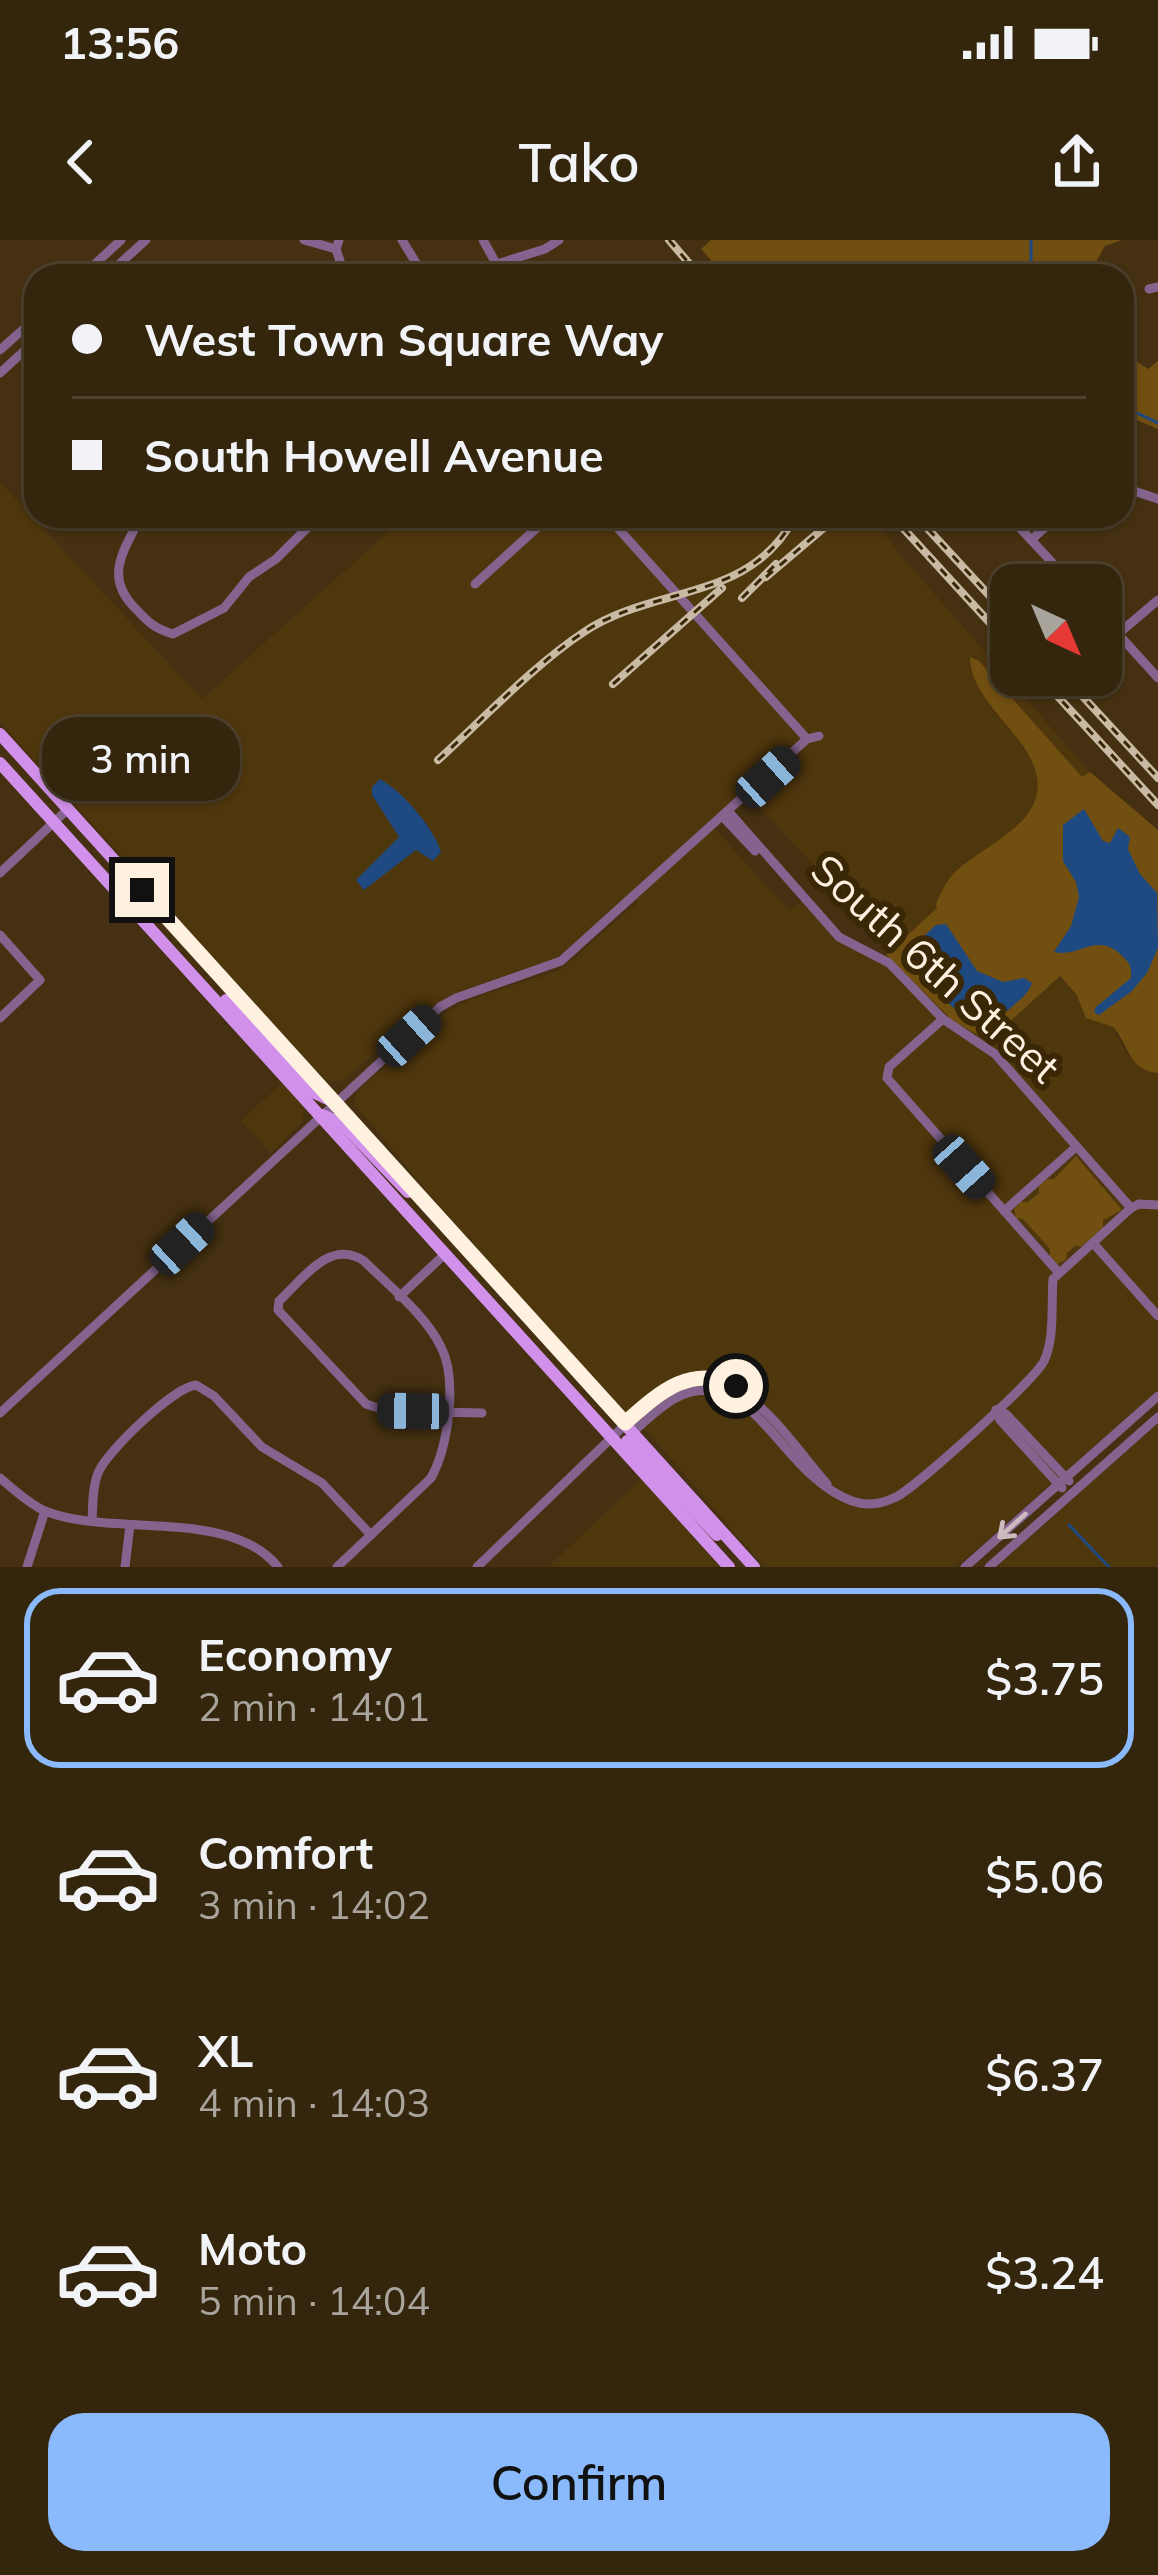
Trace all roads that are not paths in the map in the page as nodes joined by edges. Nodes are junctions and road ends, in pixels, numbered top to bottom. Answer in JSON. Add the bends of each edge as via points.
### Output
{"nodes":[{"id":1,"x":122,"y":240,"type":"edge"},
{"id":2,"x":146,"y":240,"type":"edge"},
{"id":3,"x":304,"y":240,"type":"edge"},
{"id":4,"x":483,"y":240,"type":"edge"},
{"id":5,"x":559,"y":240,"type":"edge"},
{"id":6,"x":337,"y":244,"type":"edge"},
{"id":7,"x":497,"y":263,"type":"junction"},
{"id":8,"x":95,"y":264,"type":"edge"},
{"id":9,"x":119,"y":264,"type":"edge"},
{"id":10,"x":494,"y":264,"type":"edge"},
{"id":11,"x":24,"y":329,"type":"edge"},
{"id":12,"x":0,"y":350,"type":"edge"},
{"id":13,"x":24,"y":351,"type":"edge"},
{"id":14,"x":0,"y":373,"type":"edge"},
{"id":15,"x":135,"y":528,"type":"edge"},
{"id":16,"x":307,"y":528,"type":"edge"},
{"id":17,"x":537,"y":528,"type":"edge"},
{"id":18,"x":619,"y":528,"type":"edge"},
{"id":19,"x":1020,"y":528,"type":"edge"},
{"id":20,"x":1044,"y":528,"type":"edge"},
{"id":21,"x":1031,"y":540,"type":"junction"},
{"id":22,"x":1053,"y":564,"type":"edge"},
{"id":23,"x":475,"y":584,"type":"dead end"},
{"id":24,"x":1154,"y":602,"type":"edge"},
{"id":25,"x":1122,"y":630,"type":"edge"},
{"id":26,"x":1122,"y":638,"type":"edge"},
{"id":27,"x":1158,"y":678,"type":"edge"},
{"id":28,"x":0,"y":734,"type":"edge"},
{"id":29,"x":819,"y":736,"type":"dead end"},
{"id":30,"x":807,"y":740,"type":"junction"},
{"id":31,"x":0,"y":763,"type":"edge"},
{"id":32,"x":68,"y":809,"type":"junction"},
{"id":33,"x":726,"y":814,"type":"junction"},
{"id":34,"x":54,"y":823,"type":"junction"},
{"id":35,"x":0,"y":873,"type":"edge"},
{"id":36,"x":0,"y":935,"type":"edge"},
{"id":37,"x":188,"y":969,"type":"junction"},
{"id":38,"x":0,"y":1018,"type":"edge"},
{"id":39,"x":943,"y":1018,"type":"junction"},
{"id":40,"x":335,"y":1101,"type":"junction"},
{"id":41,"x":320,"y":1115,"type":"junction"},
{"id":42,"x":1076,"y":1147,"type":"junction"},
{"id":43,"x":382,"y":1181,"type":"junction"},
{"id":44,"x":1158,"y":1205,"type":"edge"},
{"id":45,"x":1131,"y":1208,"type":"junction"},
{"id":46,"x":1004,"y":1211,"type":"junction"},
{"id":47,"x":442,"y":1220,"type":"junction"},
{"id":48,"x":461,"y":1241,"type":"junction"},
{"id":49,"x":1095,"y":1241,"type":"junction"},
{"id":50,"x":445,"y":1254,"type":"junction"},
{"id":51,"x":1059,"y":1273,"type":"junction"},
{"id":52,"x":399,"y":1297,"type":"junction"},
{"id":53,"x":513,"y":1298,"type":"junction"},
{"id":54,"x":1158,"y":1312,"type":"edge"},
{"id":55,"x":1158,"y":1396,"type":"edge"},
{"id":56,"x":996,"y":1410,"type":"junction"},
{"id":57,"x":448,"y":1412,"type":"junction"},
{"id":58,"x":0,"y":1413,"type":"edge"},
{"id":59,"x":482,"y":1413,"type":"dead end"},
{"id":60,"x":1158,"y":1417,"type":"edge"},
{"id":61,"x":620,"y":1436,"type":"junction"},
{"id":62,"x":0,"y":1478,"type":"edge"},
{"id":63,"x":1062,"y":1481,"type":"junction"},
{"id":64,"x":1072,"y":1493,"type":"junction"},
{"id":65,"x":45,"y":1511,"type":"junction"},
{"id":66,"x":92,"y":1520,"type":"junction"},
{"id":67,"x":130,"y":1526,"type":"junction"},
{"id":68,"x":371,"y":1535,"type":"junction"},
{"id":69,"x":26,"y":1567,"type":"edge"},
{"id":70,"x":125,"y":1567,"type":"edge"},
{"id":71,"x":278,"y":1567,"type":"edge"},
{"id":72,"x":337,"y":1567,"type":"edge"},
{"id":73,"x":477,"y":1567,"type":"edge"},
{"id":74,"x":729,"y":1567,"type":"edge"},
{"id":75,"x":754,"y":1567,"type":"edge"},
{"id":76,"x":965,"y":1567,"type":"edge"},
{"id":77,"x":989,"y":1567,"type":"edge"}],
"edges":[{"from":1,"to":8,"type":"street"},
{"from":2,"to":9,"type":"street"},
{"from":3,"to":6,"type":"street"},
{"from":4,"to":7,"type":"street"},
{"from":5,"to":7,"type":"street"},
{"from":7,"to":10,"type":"street"},
{"from":11,"to":12,"type":"street"},
{"from":13,"to":14,"type":"street"},
{"from":15,"to":16,"type":"street","via":[[117,582],[154,628],[173,634],[224,608]]},
{"from":17,"to":23,"type":"street"},
{"from":18,"to":30,"type":"street"},
{"from":19,"to":21,"type":"street"},
{"from":20,"to":21,"type":"street"},
{"from":21,"to":22,"type":"street"},
{"from":24,"to":25,"type":"street"},
{"from":26,"to":27,"type":"street"},
{"from":28,"to":32,"type":"main road"},
{"from":29,"to":30,"type":"street"},
{"from":30,"to":33,"type":"street"},
{"from":31,"to":34,"type":"main road"},
{"from":32,"to":34,"type":"street"},
{"from":32,"to":40,"type":"main road"},
{"from":33,"to":39,"type":"street","name":"South 6th Street","via":[[839,937],[889,963]]},
{"from":33,"to":40,"type":"street","via":[[561,961],[449,1002]]},
{"from":34,"to":35,"type":"street"},
{"from":34,"to":37,"type":"main road"},
{"from":36,"to":38,"type":"street","via":[[40,980]]},
{"from":37,"to":40,"type":"main road","via":[[320,1097]]},
{"from":37,"to":41,"type":"main road"},
{"from":39,"to":42,"type":"street","name":"South 6th Street","via":[[994,1054]]},
{"from":39,"to":46,"type":"street","via":[[886,1078]]},
{"from":40,"to":41,"type":"street"},
{"from":40,"to":47,"type":"main road"},
{"from":41,"to":43,"type":"main road"},
{"from":41,"to":47,"type":"main road","via":[[339,1121]]},
{"from":41,"to":58,"type":"street"},
{"from":42,"to":45,"type":"street","name":"South 6th Street"},
{"from":42,"to":46,"type":"street"},
{"from":43,"to":48,"type":"main road","via":[[443,1239]]},
{"from":43,"to":50,"type":"main road"},
{"from":44,"to":45,"type":"street"},
{"from":45,"to":49,"type":"street"},
{"from":46,"to":51,"type":"street"},
{"from":47,"to":48,"type":"main road"},
{"from":48,"to":53,"type":"main road"},
{"from":49,"to":51,"type":"street"},
{"from":49,"to":54,"type":"street"},
{"from":50,"to":52,"type":"street"},
{"from":50,"to":53,"type":"main road","via":[[463,1254]]},
{"from":50,"to":61,"type":"main road"},
{"from":51,"to":56,"type":"street","via":[[1045,1358]]},
{"from":52,"to":57,"type":"street","via":[[441,1346]]},
{"from":52,"to":57,"type":"street","via":[[358,1256],[339,1252],[277,1306],[366,1404]]},
{"from":53,"to":61,"type":"main road"},
{"from":55,"to":63,"type":"street"},
{"from":56,"to":61,"type":"street","via":[[891,1500],[865,1504],[834,1492],[727,1381],[697,1377],[666,1388]]},
{"from":56,"to":63,"type":"street"},
{"from":57,"to":59,"type":"street"},
{"from":57,"to":68,"type":"street","via":[[431,1478]]},
{"from":60,"to":64,"type":"street"},
{"from":61,"to":73,"type":"street"},
{"from":61,"to":74,"type":"main road"},
{"from":61,"to":75,"type":"main road"},
{"from":62,"to":65,"type":"street"},
{"from":63,"to":64,"type":"street"},
{"from":63,"to":76,"type":"street","one_way":true},
{"from":64,"to":77,"type":"street"},
{"from":65,"to":66,"type":"street"},
{"from":65,"to":69,"type":"street"},
{"from":66,"to":67,"type":"street"},
{"from":66,"to":68,"type":"street","via":[[104,1461],[177,1392],[196,1385],[262,1447],[322,1483]]},
{"from":67,"to":70,"type":"street"},
{"from":67,"to":71,"type":"street","via":[[224,1534],[253,1544]]},
{"from":68,"to":72,"type":"street"}]}
